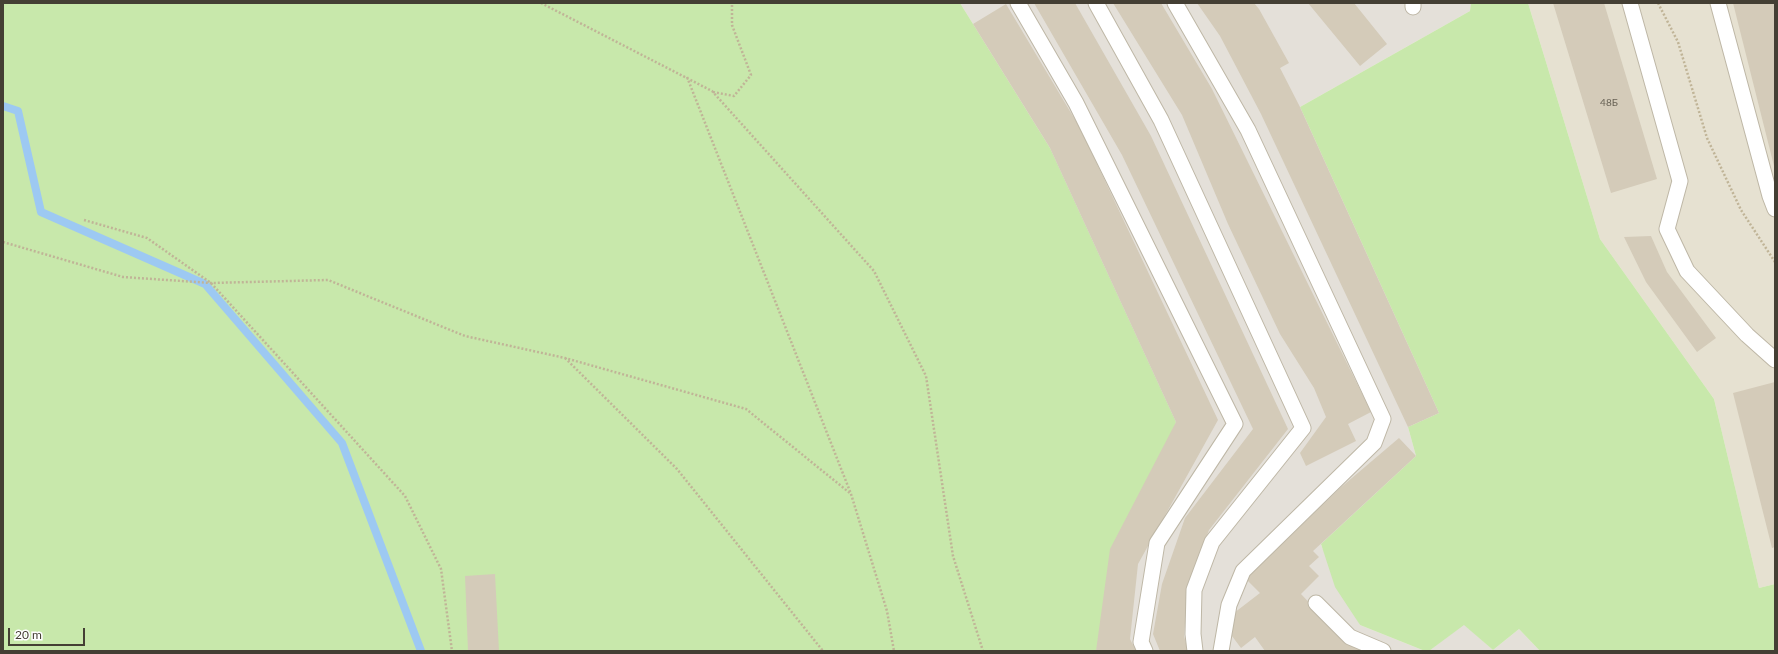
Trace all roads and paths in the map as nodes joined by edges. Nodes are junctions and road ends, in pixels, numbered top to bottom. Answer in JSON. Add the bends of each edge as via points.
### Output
{"nodes":[{"id":1,"x":541,"y":3,"type":"edge"},
{"id":2,"x":732,"y":3,"type":"edge"},
{"id":3,"x":1018,"y":3,"type":"edge"},
{"id":4,"x":1096,"y":3,"type":"edge"},
{"id":5,"x":1175,"y":3,"type":"edge"},
{"id":6,"x":1630,"y":3,"type":"edge"},
{"id":7,"x":1658,"y":3,"type":"edge"},
{"id":8,"x":1718,"y":3,"type":"edge"},
{"id":9,"x":687,"y":77,"type":"junction"},
{"id":10,"x":712,"y":91,"type":"junction"},
{"id":11,"x":1775,"y":209,"type":"edge"},
{"id":12,"x":84,"y":220,"type":"dead end"},
{"id":13,"x":3,"y":242,"type":"edge"},
{"id":14,"x":1775,"y":262,"type":"edge"},
{"id":15,"x":210,"y":283,"type":"junction"},
{"id":16,"x":565,"y":358,"type":"junction"},
{"id":17,"x":1775,"y":360,"type":"edge"},
{"id":18,"x":851,"y":494,"type":"junction"},
{"id":19,"x":1316,"y":603,"type":"dead end"},
{"id":20,"x":452,"y":651,"type":"edge"},
{"id":21,"x":824,"y":651,"type":"edge"},
{"id":22,"x":894,"y":651,"type":"edge"},
{"id":23,"x":983,"y":651,"type":"edge"},
{"id":24,"x":1145,"y":651,"type":"edge"},
{"id":25,"x":1195,"y":651,"type":"edge"},
{"id":26,"x":1221,"y":651,"type":"edge"},
{"id":27,"x":1383,"y":651,"type":"edge"}],
"edges":[{"from":1,"to":9,"type":"path"},
{"from":2,"to":10,"type":"path","via":[[732,25],[751,74],[734,96]]},
{"from":3,"to":24,"type":"lane","via":[[1076,103],[1235,424],[1157,543],[1141,642]]},
{"from":4,"to":25,"type":"lane","via":[[1161,120],[1303,428],[1212,542],[1194,590]]},
{"from":5,"to":26,"type":"lane","via":[[1248,130],[1383,419],[1374,442],[1243,571],[1229,605]]},
{"from":6,"to":17,"type":"lane","via":[[1680,180],[1667,229],[1687,271],[1747,335]]},
{"from":7,"to":14,"type":"path","via":[[1678,42],[1707,138],[1741,210]]},
{"from":8,"to":11,"type":"lane"},
{"from":9,"to":10,"type":"path"},
{"from":9,"to":18,"type":"path"},
{"from":10,"to":23,"type":"path","via":[[874,271],[926,376],[953,556]]},
{"from":12,"to":15,"type":"path","via":[[147,238]]},
{"from":13,"to":15,"type":"path","via":[[123,277]]},
{"from":15,"to":16,"type":"path","via":[[328,280],[465,336]]},
{"from":15,"to":20,"type":"path","via":[[405,496],[441,570]]},
{"from":16,"to":18,"type":"path","via":[[746,409]]},
{"from":16,"to":21,"type":"path","via":[[677,469]]},
{"from":18,"to":22,"type":"path","via":[[888,611]]},
{"from":19,"to":27,"type":"lane","via":[[1350,637]]}]}
